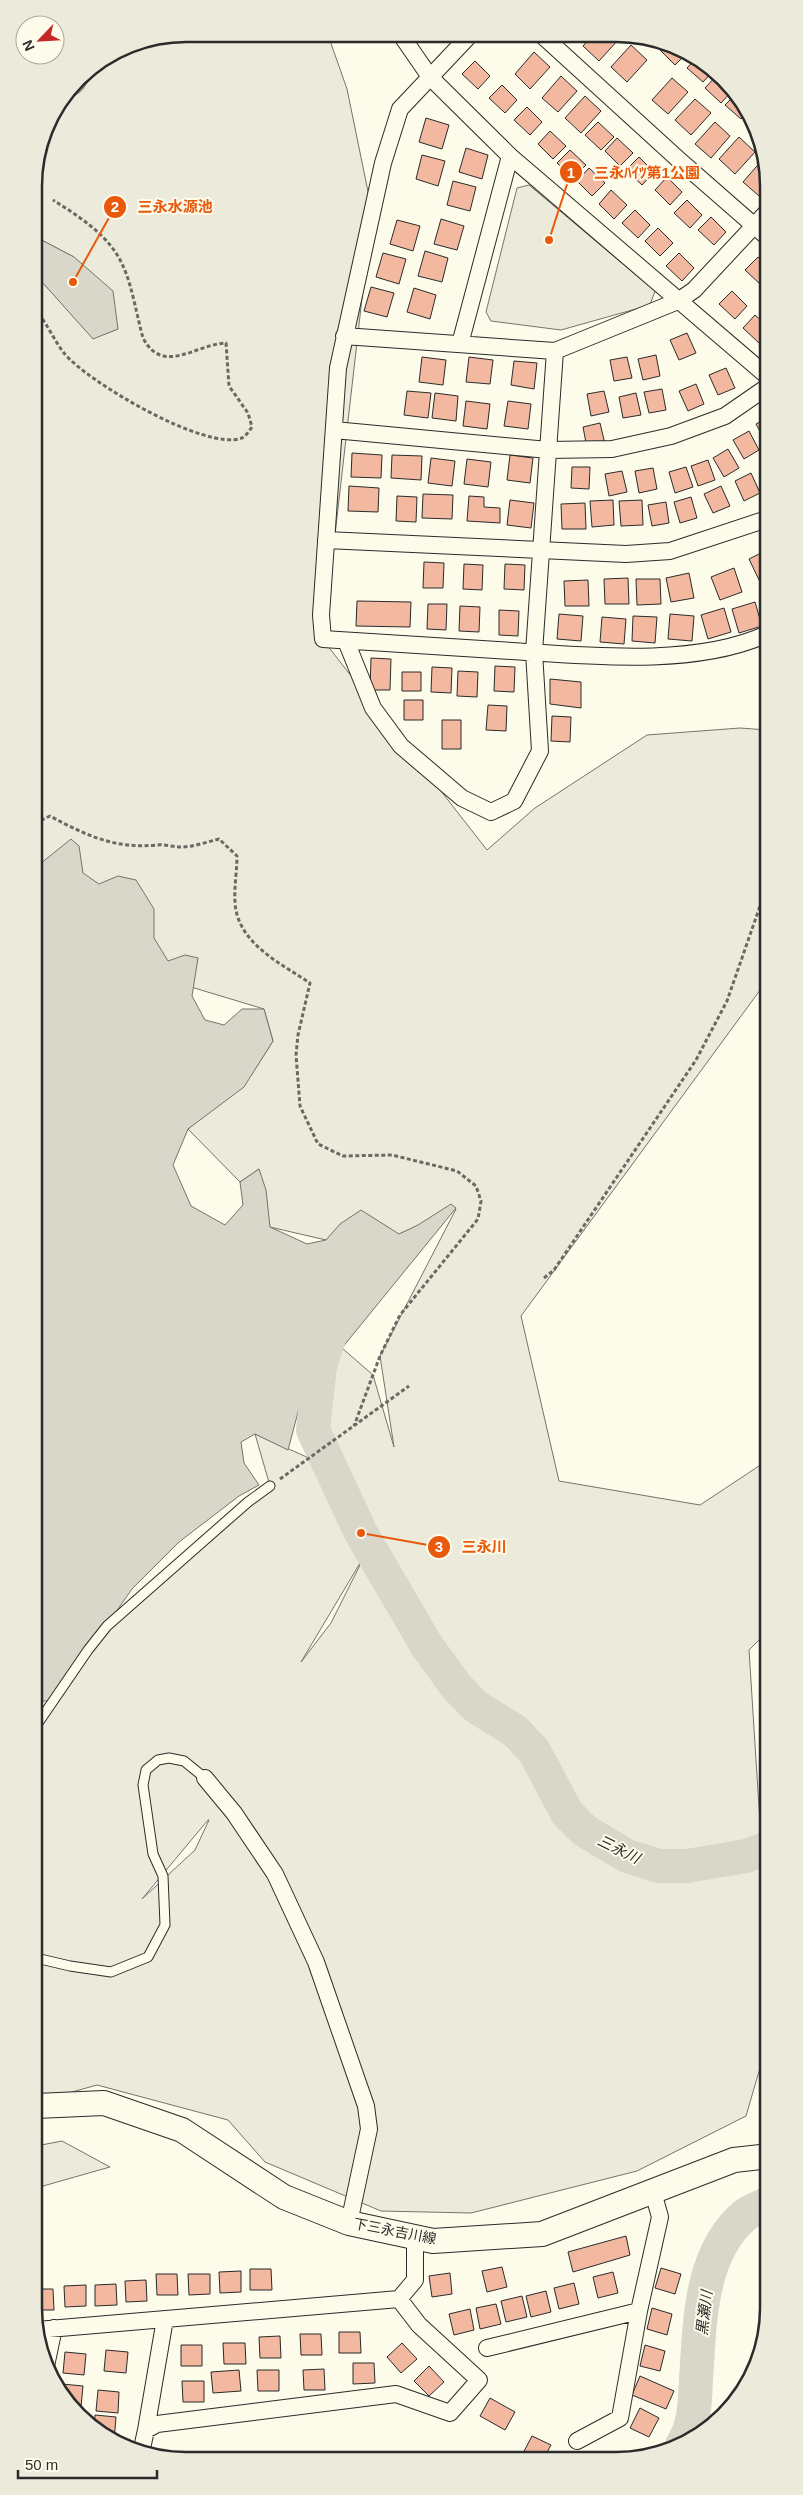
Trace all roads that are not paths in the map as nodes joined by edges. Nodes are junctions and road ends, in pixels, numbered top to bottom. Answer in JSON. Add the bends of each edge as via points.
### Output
{"nodes":[{"id":1,"x":406,"y":42,"type":"edge"},
{"id":2,"x":463,"y":42,"type":"edge"},
{"id":3,"x":550,"y":42,"type":"edge"},
{"id":4,"x":430,"y":76,"type":"junction"},
{"id":5,"x":510,"y":156,"type":"junction"},
{"id":6,"x":760,"y":222,"type":"edge"},
{"id":7,"x":760,"y":227,"type":"edge"},
{"id":8,"x":678,"y":301,"type":"junction"},
{"id":9,"x":344,"y":336,"type":"junction"},
{"id":10,"x":460,"y":344,"type":"junction"},
{"id":11,"x":555,"y":351,"type":"junction"},
{"id":12,"x":760,"y":370,"type":"edge"},
{"id":13,"x":760,"y":392,"type":"edge"},
{"id":14,"x":334,"y":430,"type":"junction"},
{"id":15,"x":548,"y":450,"type":"junction"},
{"id":16,"x":760,"y":521,"type":"edge"},
{"id":17,"x":326,"y":540,"type":"junction"},
{"id":18,"x":541,"y":551,"type":"junction"},
{"id":19,"x":760,"y":636,"type":"edge"},
{"id":20,"x":346,"y":641,"type":"junction"},
{"id":21,"x":534,"y":652,"type":"junction"},
{"id":22,"x":270,"y":1486,"type":"road end"},
{"id":23,"x":42,"y":1717,"type":"edge"},
{"id":24,"x":205,"y":1778,"type":"joint"},
{"id":25,"x":42,"y":1959,"type":"edge"},
{"id":26,"x":42,"y":2106,"type":"edge"},
{"id":27,"x":760,"y":2155,"type":"edge"},
{"id":28,"x":652,"y":2192,"type":"junction"},
{"id":29,"x":349,"y":2223,"type":"junction"},
{"id":30,"x":415,"y":2237,"type":"junction"},
{"id":31,"x":399,"y":2299,"type":"junction"},
{"id":32,"x":639,"y":2311,"type":"junction"},
{"id":33,"x":165,"y":2319,"type":"junction"},
{"id":34,"x":54,"y":2328,"type":"junction"},
{"id":35,"x":44,"y":2329,"type":"edge"},
{"id":36,"x":488,"y":2348,"type":"dead end"},
{"id":37,"x":49,"y":2352,"type":"edge"},
{"id":38,"x":146,"y":2430,"type":"junction"},
{"id":39,"x":578,"y":2442,"type":"dead end"},
{"id":40,"x":143,"y":2446,"type":"edge"}],
"edges":[{"from":1,"to":4,"type":"street"},
{"from":2,"to":4,"type":"street"},
{"from":3,"to":6,"type":"street","via":[[680,160]]},
{"from":4,"to":5,"type":"street"},
{"from":4,"to":9,"type":"street","via":[[400,109],[383,163]]},
{"from":5,"to":8,"type":"street"},
{"from":5,"to":10,"type":"street"},
{"from":7,"to":8,"type":"street","via":[[694,290]]},
{"from":8,"to":11,"type":"street"},
{"from":8,"to":12,"type":"street"},
{"from":9,"to":10,"type":"street"},
{"from":9,"to":14,"type":"street","via":[[338,368]]},
{"from":10,"to":11,"type":"street"},
{"from":11,"to":15,"type":"street"},
{"from":13,"to":15,"type":"street","via":[[725,416],[671,436],[612,449]]},
{"from":14,"to":15,"type":"street"},
{"from":14,"to":17,"type":"street"},
{"from":15,"to":18,"type":"street"},
{"from":16,"to":18,"type":"street","via":[[670,551],[626,554]]},
{"from":17,"to":18,"type":"street"},
{"from":17,"to":20,"type":"street","via":[[321,615],[323,640]]},
{"from":18,"to":21,"type":"street"},
{"from":19,"to":21,"type":"street","via":[[720,648],[674,654],[582,657]]},
{"from":20,"to":21,"type":"street"},
{"from":20,"to":21,"type":"street","via":[[373,708],[401,746],[462,798],[491,812],[514,801],[540,751]]},
{"from":22,"to":23,"type":"lane","via":[[107,1626]]},
{"from":24,"to":25,"type":"lane","via":[[184,1761],[169,1758],[158,1760],[146,1770],[143,1785],[153,1854],[163,1876],[165,1925],[148,1957],[111,1972]]},
{"from":24,"to":29,"type":"street","via":[[234,1812],[275,1874],[316,1962],[366,2106],[369,2130]]},
{"from":26,"to":29,"type":"main road","name":"下三永吉川線","via":[[104,2103],[182,2130],[284,2197]]},
{"from":27,"to":28,"type":"main road","name":"下三永吉川線","via":[[734,2160]]},
{"from":28,"to":30,"type":"main road","name":"下三永吉川線","via":[[542,2234],[433,2242]]},
{"from":28,"to":32,"type":"street","via":[[660,2217]]},
{"from":29,"to":30,"type":"main road","name":"下三永吉川線"},
{"from":30,"to":31,"type":"street","via":[[415,2280]]},
{"from":31,"to":33,"type":"street"},
{"from":31,"to":38,"type":"street","via":[[419,2325],[479,2380],[450,2413],[396,2394],[157,2424]]},
{"from":32,"to":36,"type":"street"},
{"from":32,"to":39,"type":"street","via":[[620,2418]]},
{"from":33,"to":34,"type":"street"},
{"from":33,"to":38,"type":"street"},
{"from":34,"to":35,"type":"street"},
{"from":34,"to":37,"type":"street"},
{"from":38,"to":40,"type":"street"}]}
